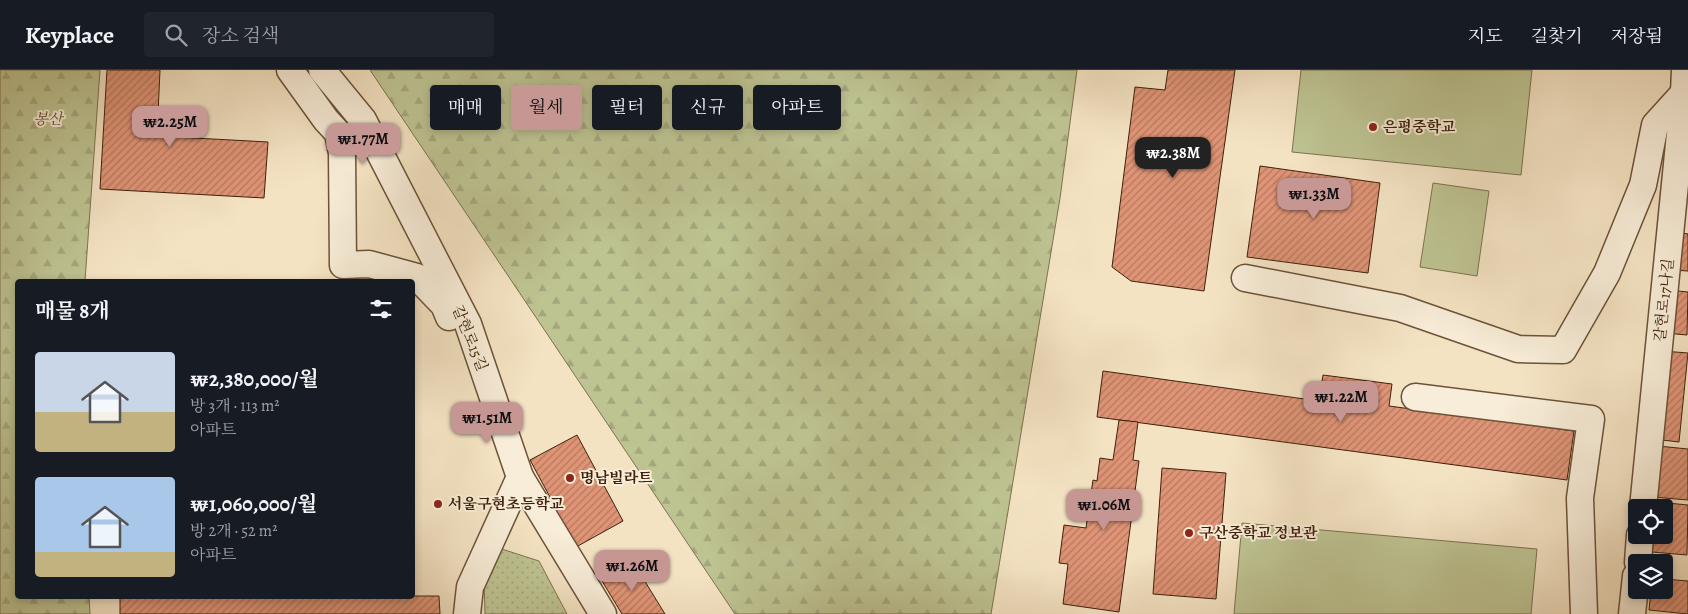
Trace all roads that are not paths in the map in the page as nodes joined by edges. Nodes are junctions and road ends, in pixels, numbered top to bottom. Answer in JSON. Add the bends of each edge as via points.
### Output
{"nodes":[{"id":1,"x":290,"y":70,"type":"edge"},
{"id":2,"x":322,"y":70,"type":"edge"},
{"id":3,"x":1686,"y":86,"type":"edge"},
{"id":4,"x":1245,"y":278,"type":"dead end"},
{"id":5,"x":489,"y":386,"type":"junction"},
{"id":6,"x":1415,"y":398,"type":"dead end"},
{"id":7,"x":520,"y":476,"type":"junction"},
{"id":8,"x":1644,"y":499,"type":"edge"},
{"id":9,"x":1634,"y":599,"type":"edge"},
{"id":10,"x":468,"y":614,"type":"edge"},
{"id":11,"x":603,"y":614,"type":"edge"},
{"id":12,"x":1584,"y":614,"type":"edge"},
{"id":13,"x":1632,"y":614,"type":"edge"}],
"edges":[{"from":1,"to":5,"type":"street","via":[[338,132],[342,153],[343,265],[369,264],[417,277],[444,305],[466,354]]},
{"from":2,"to":5,"type":"street","name":"갈현로15길","via":[[363,120],[468,324]]},
{"from":3,"to":4,"type":"street","via":[[1655,125],[1643,185],[1607,273],[1563,350],[1518,349],[1400,308]]},
{"from":3,"to":8,"type":"street","name":"갈현로17나길"},
{"from":5,"to":7,"type":"street","name":"갈현로15길"},
{"from":6,"to":12,"type":"street","via":[[1591,419],[1580,498]]},
{"from":7,"to":10,"type":"street","via":[[470,587]]},
{"from":7,"to":11,"type":"street","name":"갈현로15길"},
{"from":9,"to":13,"type":"street"}]}
